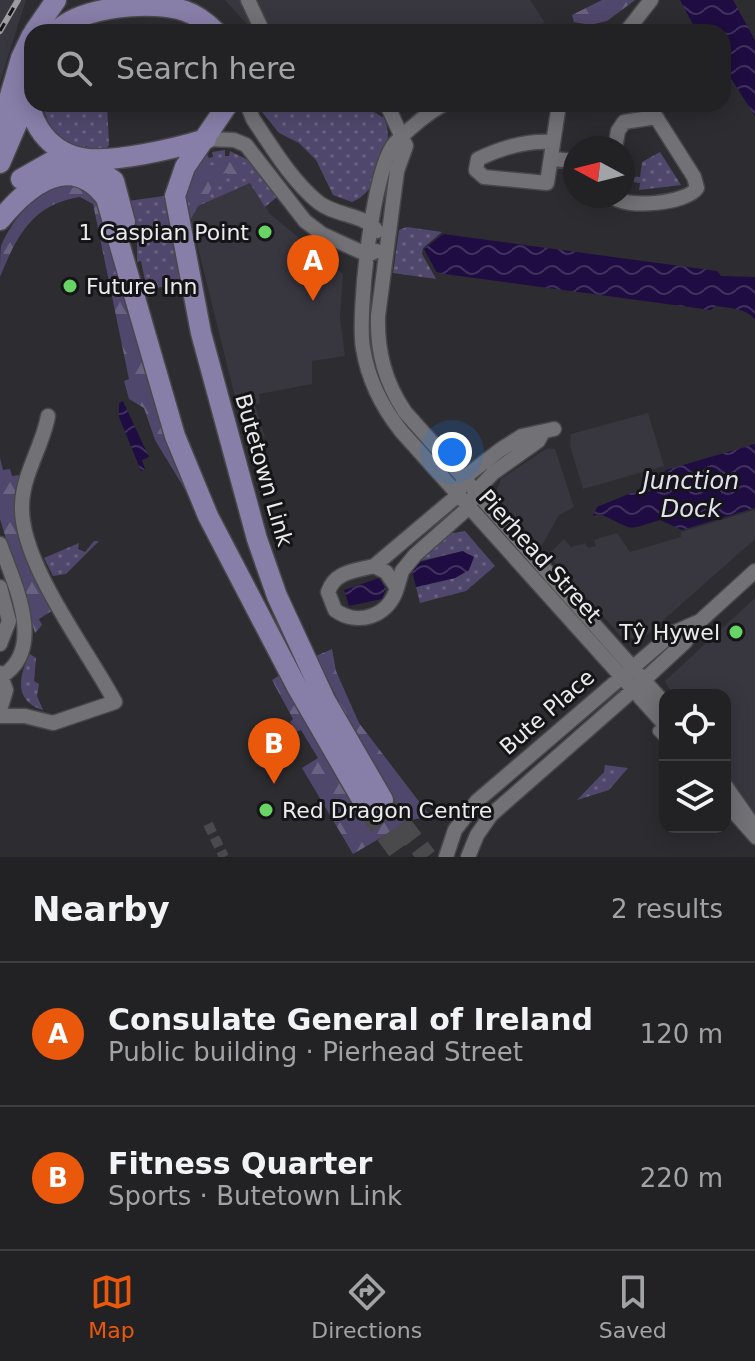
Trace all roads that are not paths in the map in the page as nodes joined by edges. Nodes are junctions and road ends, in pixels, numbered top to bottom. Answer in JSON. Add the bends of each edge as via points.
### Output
{"nodes":[{"id":1,"x":56,"y":0,"type":"edge"},
{"id":2,"x":72,"y":0,"type":"edge"},
{"id":3,"x":248,"y":0,"type":"edge"},
{"id":4,"x":651,"y":0,"type":"edge"},
{"id":5,"x":197,"y":16,"type":"edge"},
{"id":6,"x":40,"y":24,"type":"edge"},
{"id":7,"x":58,"y":24,"type":"edge"},
{"id":8,"x":65,"y":24,"type":"edge"},
{"id":9,"x":259,"y":24,"type":"edge"},
{"id":10,"x":632,"y":24,"type":"edge"},
{"id":11,"x":24,"y":52,"type":"edge"},
{"id":12,"x":24,"y":107,"type":"edge"},
{"id":13,"x":33,"y":112,"type":"edge"},
{"id":14,"x":223,"y":112,"type":"edge"},
{"id":15,"x":250,"y":112,"type":"edge"},
{"id":16,"x":388,"y":112,"type":"edge"},
{"id":17,"x":398,"y":112,"type":"edge"},
{"id":18,"x":432,"y":112,"type":"edge"},
{"id":19,"x":558,"y":112,"type":"edge"},
{"id":20,"x":418,"y":122,"type":"junction"},
{"id":21,"x":0,"y":130,"type":"edge"},
{"id":22,"x":617,"y":136,"type":"edge"},
{"id":23,"x":404,"y":138,"type":"junction"},
{"id":24,"x":206,"y":139,"type":"junction"},
{"id":25,"x":553,"y":142,"type":"junction"},
{"id":26,"x":83,"y":159,"type":"junction"},
{"id":27,"x":553,"y":159,"type":"junction"},
{"id":28,"x":563,"y":160,"type":"edge"},
{"id":29,"x":0,"y":163,"type":"edge"},
{"id":30,"x":635,"y":204,"type":"edge"},
{"id":31,"x":2,"y":215,"type":"edge"},
{"id":32,"x":372,"y":224,"type":"junction"},
{"id":33,"x":387,"y":245,"type":"junction"},
{"id":34,"x":368,"y":255,"type":"junction"},
{"id":35,"x":136,"y":300,"type":"junction"},
{"id":36,"x":48,"y":416,"type":"dead end"},
{"id":37,"x":465,"y":477,"type":"junction"},
{"id":38,"x":477,"y":490,"type":"junction"},
{"id":39,"x":457,"y":496,"type":"junction"},
{"id":40,"x":468,"y":508,"type":"junction"},
{"id":41,"x":0,"y":544,"type":"edge"},
{"id":42,"x":374,"y":566,"type":"junction"},
{"id":43,"x":755,"y":571,"type":"edge"},
{"id":44,"x":0,"y":587,"type":"edge"},
{"id":45,"x":397,"y":588,"type":"junction"},
{"id":46,"x":699,"y":622,"type":"junction"},
{"id":47,"x":0,"y":644,"type":"edge"},
{"id":48,"x":633,"y":667,"type":"junction"},
{"id":49,"x":620,"y":678,"type":"junction"},
{"id":50,"x":3,"y":680,"type":"edge"},
{"id":51,"x":644,"y":680,"type":"junction"},
{"id":52,"x":632,"y":691,"type":"junction"},
{"id":53,"x":659,"y":697,"type":"edge"},
{"id":54,"x":0,"y":713,"type":"edge"},
{"id":55,"x":25,"y":716,"type":"junction"},
{"id":56,"x":659,"y":727,"type":"edge"},
{"id":57,"x":731,"y":794,"type":"edge"},
{"id":58,"x":731,"y":812,"type":"edge"},
{"id":59,"x":755,"y":828,"type":"edge"},
{"id":60,"x":755,"y":839,"type":"edge"},
{"id":61,"x":446,"y":857,"type":"edge"},
{"id":62,"x":468,"y":857,"type":"edge"}],
"edges":[{"from":1,"to":6,"type":"main road"},
{"from":2,"to":7,"type":"main road"},
{"from":3,"to":9,"type":"street"},
{"from":4,"to":10,"type":"street"},
{"from":5,"to":8,"type":"main road","via":[[163,8],[97,9]]},
{"from":11,"to":21,"type":"main road"},
{"from":12,"to":29,"type":"main road"},
{"from":13,"to":26,"type":"main road","via":[[43,134]]},
{"from":14,"to":24,"type":"main road","name":"Butetown Link"},
{"from":15,"to":32,"type":"street","via":[[311,196],[328,209]]},
{"from":16,"to":23,"type":"street"},
{"from":17,"to":20,"type":"street"},
{"from":18,"to":20,"type":"street","name":"Pierhead Street"},
{"from":19,"to":25,"type":"street"},
{"from":20,"to":23,"type":"street","name":"Pierhead Street"},
{"from":22,"to":30,"type":"street","via":[[624,122],[656,117],[697,188],[683,198]]},
{"from":23,"to":32,"type":"street","name":"Pierhead Street","via":[[396,142],[384,170]]},
{"from":23,"to":33,"type":"street","name":"Pierhead Street"},
{"from":24,"to":26,"type":"main road","via":[[163,151]]},
{"from":24,"to":34,"type":"street","via":[[246,145],[305,221]]},
{"from":24,"to":35,"type":"main road","name":"Butetown Link","via":[[185,167],[175,196],[210,370],[277,596],[376,805],[297,687],[208,516],[175,436]]},
{"from":25,"to":27,"type":"street"},
{"from":25,"to":27,"type":"street","via":[[497,151],[478,159],[475,166],[481,177],[544,184]]},
{"from":26,"to":31,"type":"main road","via":[[38,168],[15,184]]},
{"from":26,"to":35,"type":"main road","via":[[108,174],[119,192]]},
{"from":27,"to":28,"type":"street"},
{"from":31,"to":35,"type":"main road","via":[[39,182],[67,176],[89,181],[109,204]]},
{"from":32,"to":33,"type":"street"},
{"from":32,"to":34,"type":"street","name":"Pierhead Street"},
{"from":33,"to":34,"type":"street"},
{"from":33,"to":37,"type":"street","name":"Pierhead Street","via":[[378,336],[388,381],[405,412]]},
{"from":34,"to":39,"type":"street","name":"Pierhead Street","via":[[361,332],[373,384],[388,415]]},
{"from":36,"to":55,"type":"street","via":[[23,494],[25,532],[49,588],[115,702],[58,723]]},
{"from":37,"to":38,"type":"street","name":"Pierhead Street"},
{"from":37,"to":38,"type":"street","via":[[522,436],[548,431]]},
{"from":37,"to":39,"type":"street"},
{"from":38,"to":40,"type":"street"},
{"from":38,"to":48,"type":"street","name":"Pierhead Street"},
{"from":39,"to":40,"type":"street","name":"Pierhead Street"},
{"from":39,"to":42,"type":"street"},
{"from":40,"to":45,"type":"street","via":[[406,565]]},
{"from":40,"to":49,"type":"street","name":"Pierhead Street"},
{"from":41,"to":50,"type":"street","via":[[25,624],[20,651]]},
{"from":42,"to":45,"type":"street"},
{"from":42,"to":45,"type":"street","via":[[333,580],[328,592],[335,610],[352,619],[382,612]]},
{"from":43,"to":46,"type":"street","name":"Bute Place"},
{"from":44,"to":47,"type":"street","via":[[9,621]]},
{"from":46,"to":48,"type":"street","name":"Bute Place","via":[[673,633]]},
{"from":46,"to":51,"type":"street","name":"Bute Place"},
{"from":48,"to":49,"type":"street","name":"Bute Place"},
{"from":48,"to":51,"type":"street","name":"Pierhead Street"},
{"from":49,"to":52,"type":"street","name":"Pierhead Street"},
{"from":49,"to":61,"type":"street","name":"Bute Place","via":[[466,812]]},
{"from":50,"to":54,"type":"street"},
{"from":50,"to":55,"type":"street"},
{"from":51,"to":52,"type":"street","name":"Bute Place"},
{"from":51,"to":53,"type":"street","name":"Pierhead Street"},
{"from":52,"to":56,"type":"street","name":"Pierhead Street"},
{"from":52,"to":62,"type":"street","name":"Bute Place","via":[[491,815]]},
{"from":54,"to":55,"type":"street"},
{"from":57,"to":59,"type":"street"},
{"from":58,"to":60,"type":"street"}]}
